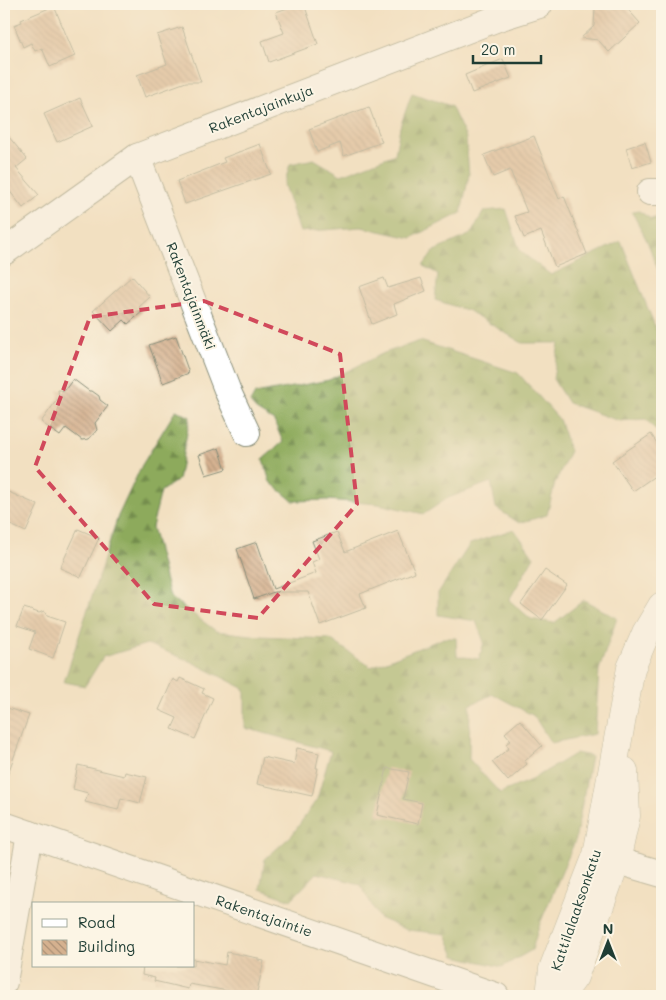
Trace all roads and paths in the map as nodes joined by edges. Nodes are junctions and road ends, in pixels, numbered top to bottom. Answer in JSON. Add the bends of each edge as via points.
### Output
{"nodes":[{"id":1,"x":539,"y":5,"type":"edge"},
{"id":2,"x":137,"y":157,"type":"junction"},
{"id":3,"x":4,"y":252,"type":"edge"},
{"id":4,"x":247,"y":433,"type":"dead end"},
{"id":5,"x":662,"y":606,"type":"edge"},
{"id":6,"x":4,"y":825,"type":"edge"},
{"id":7,"x":30,"y":834,"type":"junction"},
{"id":8,"x":606,"y":858,"type":"junction"},
{"id":9,"x":662,"y":874,"type":"edge"},
{"id":10,"x":4,"y":982,"type":"edge"},
{"id":11,"x":496,"y":996,"type":"edge"},
{"id":12,"x":550,"y":996,"type":"edge"},
{"id":13,"x":560,"y":996,"type":"edge"}],
"edges":[{"from":1,"to":2,"type":"street","name":"Rakentajainkuja"},
{"from":2,"to":3,"type":"street","name":"Rakentajainkuja"},
{"from":2,"to":4,"type":"street","name":"Rakentajainmäki"},
{"from":5,"to":8,"type":"street","name":"Kattilalaaksonkatu","via":[[631,668],[623,705],[626,816]]},
{"from":6,"to":7,"type":"street","name":"Rakentajaintie"},
{"from":7,"to":10,"type":"street"},
{"from":7,"to":11,"type":"street","name":"Rakentajaintie"},
{"from":8,"to":9,"type":"street"},
{"from":8,"to":12,"type":"street","name":"Kattilalaaksonkatu","via":[[553,969]]},
{"from":8,"to":13,"type":"street","name":"Kattilalaaksonkatu","via":[[574,977]]}]}
